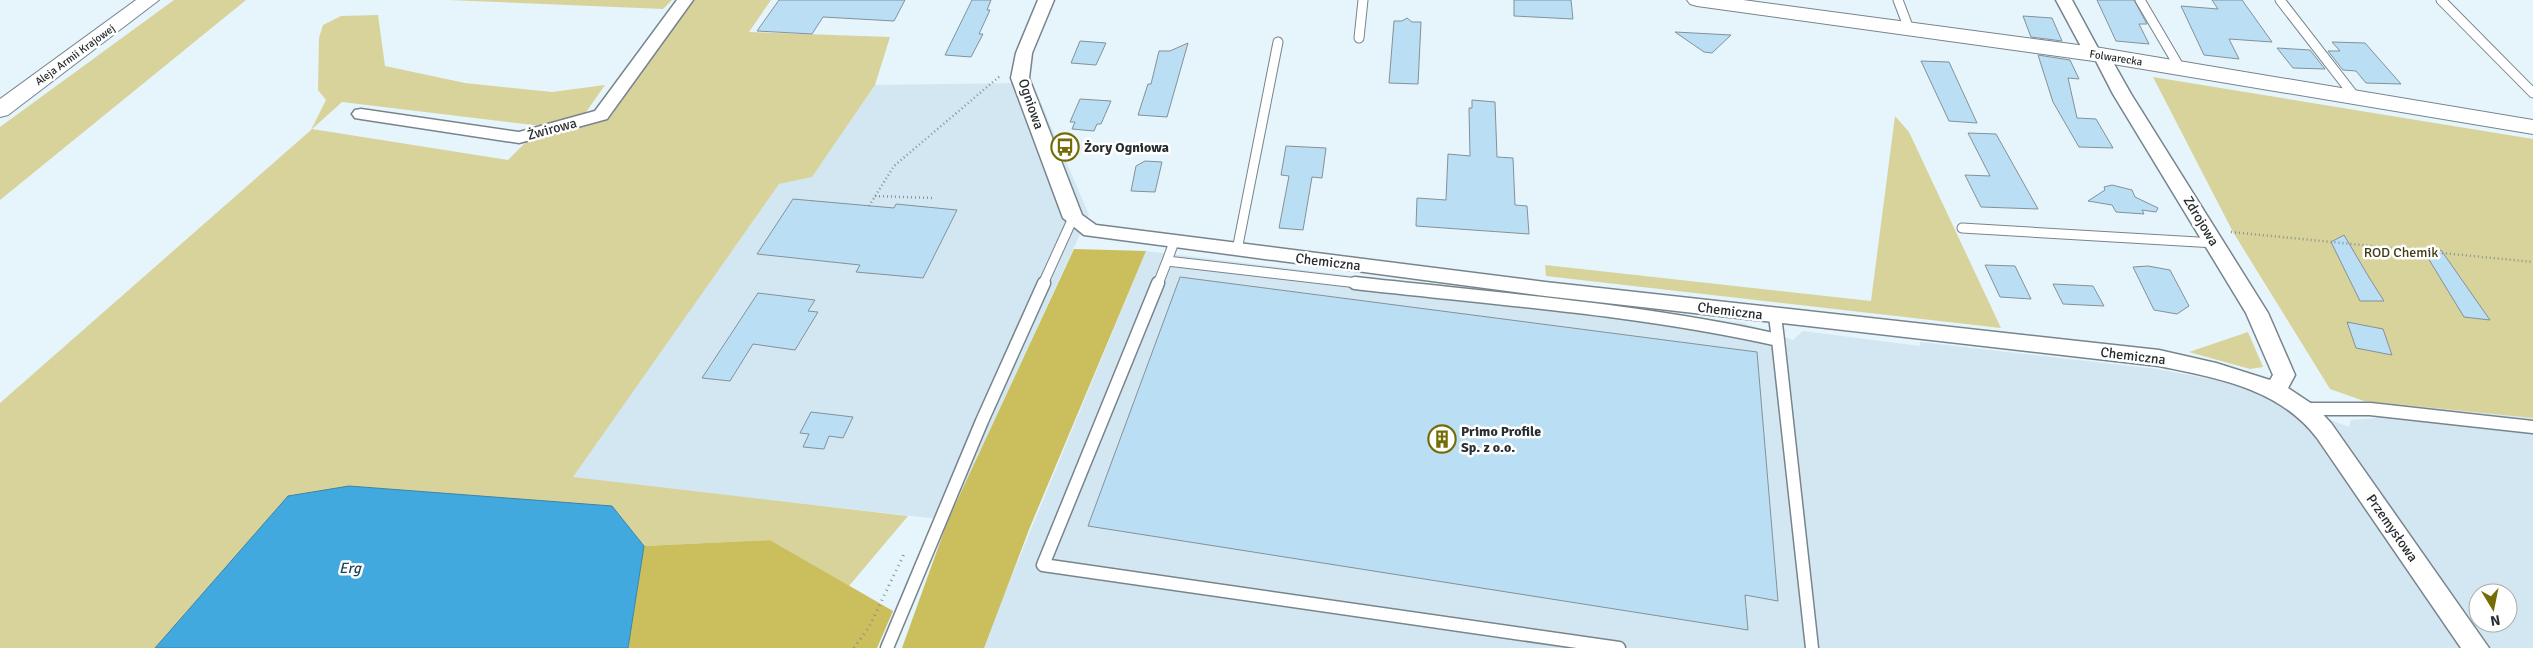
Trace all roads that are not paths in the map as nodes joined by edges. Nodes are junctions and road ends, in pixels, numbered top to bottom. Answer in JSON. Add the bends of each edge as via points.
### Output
{"nodes":[{"id":1,"x":149,"y":0,"type":"edge"},
{"id":2,"x":685,"y":0,"type":"edge"},
{"id":3,"x":1046,"y":0,"type":"edge"},
{"id":4,"x":1363,"y":0,"type":"edge"},
{"id":5,"x":1697,"y":0,"type":"edge"},
{"id":6,"x":1898,"y":0,"type":"edge"},
{"id":7,"x":2064,"y":0,"type":"edge"},
{"id":8,"x":2140,"y":0,"type":"edge"},
{"id":9,"x":2280,"y":0,"type":"edge"},
{"id":10,"x":2441,"y":0,"type":"edge"},
{"id":11,"x":1909,"y":29,"type":"junction"},
{"id":12,"x":1359,"y":38,"type":"dead end"},
{"id":13,"x":1278,"y":42,"type":"dead end"},
{"id":14,"x":2097,"y":54,"type":"junction"},
{"id":15,"x":2180,"y":68,"type":"junction"},
{"id":16,"x":2533,"y":93,"type":"edge"},
{"id":17,"x":2356,"y":98,"type":"junction"},
{"id":18,"x":0,"y":110,"type":"edge"},
{"id":19,"x":361,"y":114,"type":"dead end"},
{"id":20,"x":2533,"y":128,"type":"edge"},
{"id":21,"x":1073,"y":218,"type":"junction"},
{"id":22,"x":1962,"y":228,"type":"dead end"},
{"id":23,"x":2211,"y":237,"type":"junction"},
{"id":24,"x":1238,"y":250,"type":"junction"},
{"id":25,"x":1170,"y":252,"type":"junction"},
{"id":26,"x":1775,"y":316,"type":"junction"},
{"id":27,"x":1778,"y":340,"type":"junction"},
{"id":28,"x":2276,"y":391,"type":"junction"},
{"id":29,"x":2305,"y":409,"type":"junction"},
{"id":30,"x":2533,"y":427,"type":"edge"},
{"id":31,"x":887,"y":648,"type":"edge"},
{"id":32,"x":1619,"y":648,"type":"edge"},
{"id":33,"x":1812,"y":648,"type":"edge"},
{"id":34,"x":2476,"y":648,"type":"edge"}],
"edges":[{"from":1,"to":18,"type":"street","name":"Aleja Armii Krajowej"},
{"from":2,"to":19,"type":"street","name":"Żwirowa","via":[[601,115],[519,138]]},
{"from":3,"to":21,"type":"street","name":"Ogniowa","via":[[1021,66],[1020,78]]},
{"from":4,"to":12,"type":"lane"},
{"from":5,"to":11,"type":"street","name":"Folwarecka"},
{"from":6,"to":11,"type":"lane"},
{"from":7,"to":14,"type":"street","name":"Zdrojowa"},
{"from":8,"to":15,"type":"lane"},
{"from":9,"to":17,"type":"lane"},
{"from":10,"to":16,"type":"lane"},
{"from":11,"to":14,"type":"street","name":"Folwarecka"},
{"from":13,"to":24,"type":"lane"},
{"from":14,"to":15,"type":"street","name":"Folwarecka"},
{"from":14,"to":23,"type":"street","name":"Zdrojowa"},
{"from":15,"to":17,"type":"street","name":"Folwarecka"},
{"from":17,"to":20,"type":"street","name":"Folwarecka"},
{"from":21,"to":25,"type":"street","name":"Chemiczna","via":[[1091,231],[1147,239]]},
{"from":21,"to":31,"type":"lane","via":[[982,421]]},
{"from":22,"to":23,"type":"lane"},
{"from":23,"to":28,"type":"street","name":"Zdrojowa","via":[[2257,313],[2284,375]]},
{"from":24,"to":25,"type":"street","name":"Chemiczna"},
{"from":24,"to":26,"type":"street","name":"Chemiczna"},
{"from":25,"to":27,"type":"lane","via":[[1729,329]]},
{"from":25,"to":32,"type":"lane","via":[[1043,565]]},
{"from":26,"to":27,"type":"lane"},
{"from":26,"to":28,"type":"street","name":"Chemiczna","via":[[2159,358],[2248,380]]},
{"from":27,"to":33,"type":"lane"},
{"from":28,"to":29,"type":"street","name":"Chemiczna"},
{"from":29,"to":30,"type":"lane","via":[[2370,409]]},
{"from":29,"to":34,"type":"street","name":"Przemysłowa","via":[[2325,432]]}]}
